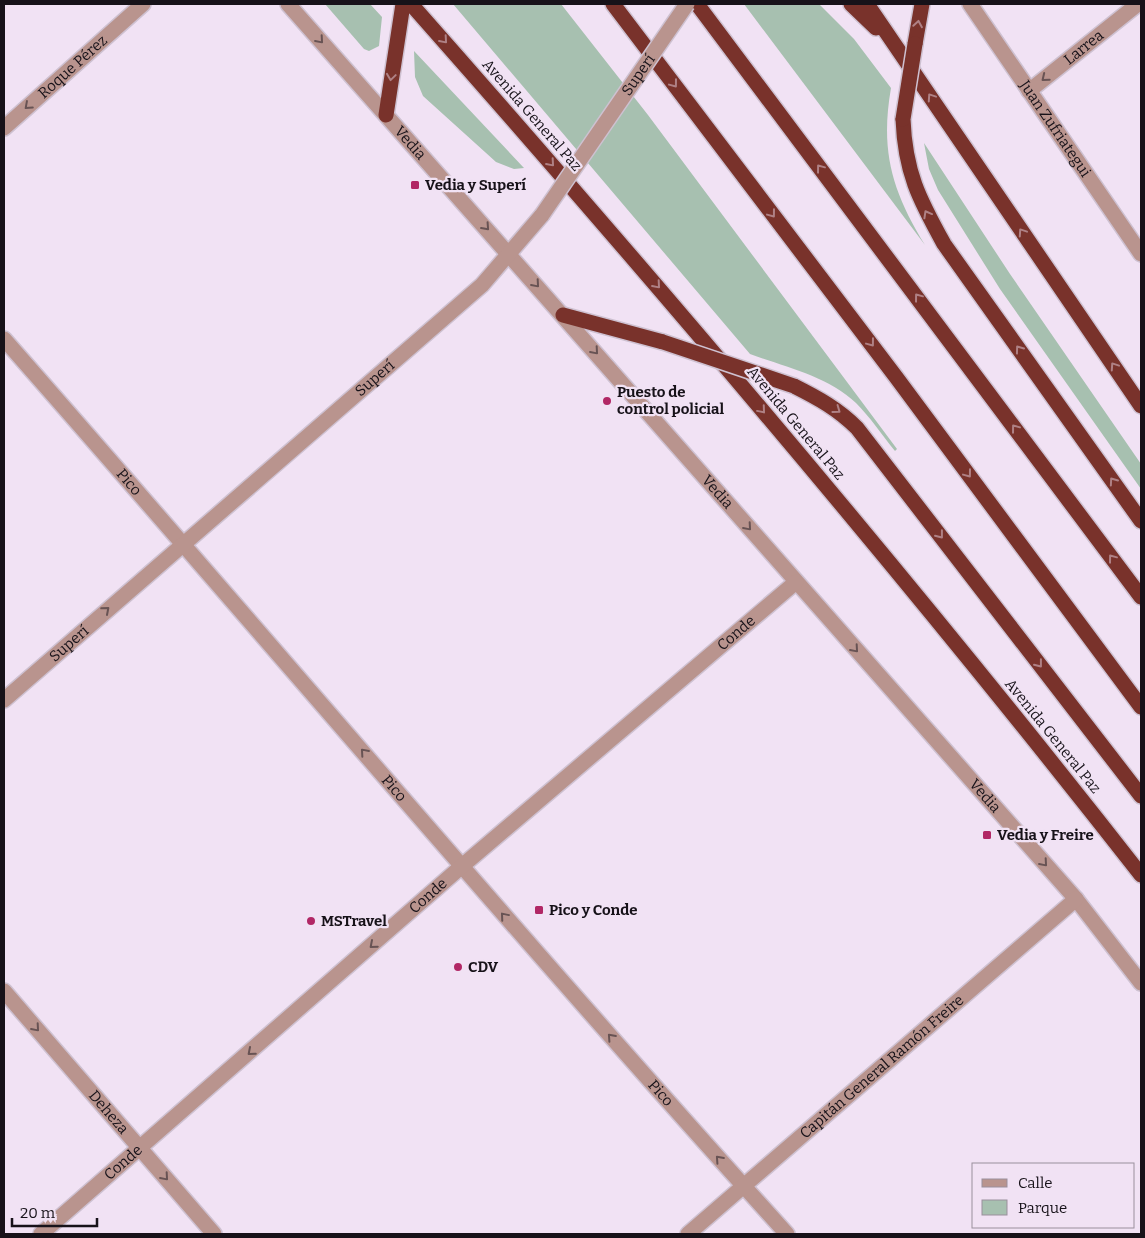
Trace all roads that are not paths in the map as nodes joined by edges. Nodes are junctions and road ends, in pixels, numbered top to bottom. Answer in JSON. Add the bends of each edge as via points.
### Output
{"nodes":[{"id":1,"x":143,"y":4,"type":"edge"},
{"id":2,"x":288,"y":4,"type":"edge"},
{"id":3,"x":403,"y":4,"type":"edge"},
{"id":4,"x":412,"y":4,"type":"edge"},
{"id":5,"x":613,"y":4,"type":"edge"},
{"id":6,"x":687,"y":4,"type":"edge"},
{"id":7,"x":697,"y":4,"type":"edge"},
{"id":8,"x":851,"y":4,"type":"edge"},
{"id":9,"x":867,"y":4,"type":"edge"},
{"id":10,"x":922,"y":4,"type":"edge"},
{"id":11,"x":970,"y":4,"type":"edge"},
{"id":12,"x":1138,"y":4,"type":"edge"},
{"id":13,"x":902,"y":54,"type":"junction"},
{"id":14,"x":1029,"y":90,"type":"junction"},
{"id":15,"x":386,"y":115,"type":"junction"},
{"id":16,"x":4,"y":128,"type":"edge"},
{"id":17,"x":509,"y":253,"type":"junction"},
{"id":18,"x":1141,"y":254,"type":"edge"},
{"id":19,"x":563,"y":314,"type":"junction"},
{"id":20,"x":4,"y":339,"type":"edge"},
{"id":21,"x":1141,"y":406,"type":"edge"},
{"id":22,"x":1141,"y":521,"type":"edge"},
{"id":23,"x":184,"y":543,"type":"junction"},
{"id":24,"x":796,"y":582,"type":"junction"},
{"id":25,"x":1141,"y":597,"type":"edge"},
{"id":26,"x":4,"y":700,"type":"edge"},
{"id":27,"x":1141,"y":707,"type":"edge"},
{"id":28,"x":1141,"y":796,"type":"edge"},
{"id":29,"x":462,"y":866,"type":"junction"},
{"id":30,"x":1141,"y":875,"type":"edge"},
{"id":31,"x":1076,"y":899,"type":"junction"},
{"id":32,"x":1141,"y":983,"type":"edge"},
{"id":33,"x":4,"y":991,"type":"edge"},
{"id":34,"x":141,"y":1149,"type":"junction"},
{"id":35,"x":743,"y":1186,"type":"junction"},
{"id":36,"x":41,"y":1234,"type":"edge"},
{"id":37,"x":214,"y":1234,"type":"edge"},
{"id":38,"x":688,"y":1234,"type":"edge"},
{"id":39,"x":787,"y":1234,"type":"edge"}],
"edges":[{"from":1,"to":16,"type":"street","name":"Roque Pérez","one_way":true},
{"from":2,"to":15,"type":"street","name":"Vedia","one_way":true},
{"from":3,"to":15,"type":"highway","one_way":true},
{"from":4,"to":30,"type":"highway","name":"Avenida General Paz","one_way":true,"via":[[678,310],[1030,734]]},
{"from":5,"to":27,"type":"highway","one_way":true},
{"from":6,"to":17,"type":"street","name":"Superí","bridge":true,"via":[[542,215]]},
{"from":25,"to":7,"type":"highway","one_way":true},
{"from":8,"to":13,"type":"highway"},
{"from":9,"to":13,"type":"highway"},
{"from":22,"to":10,"type":"highway","one_way":true,"bridge":true,"via":[[944,244],[919,200],[904,145],[903,119]]},
{"from":11,"to":14,"type":"street","name":"Juan Zufriategui"},
{"from":12,"to":14,"type":"street","name":"Larrea","one_way":true},
{"from":21,"to":13,"type":"highway","one_way":true},
{"from":14,"to":18,"type":"street","name":"Juan Zufriategui"},
{"from":15,"to":17,"type":"street","name":"Vedia","one_way":true},
{"from":17,"to":19,"type":"street","name":"Vedia","one_way":true},
{"from":17,"to":23,"type":"street","name":"Superí","via":[[482,285]]},
{"from":19,"to":24,"type":"street","name":"Vedia","one_way":true},
{"from":19,"to":28,"type":"highway","one_way":true,"bridge":true,"via":[[663,342],[794,386],[843,413]]},
{"from":20,"to":23,"type":"street","name":"Pico"},
{"from":26,"to":23,"type":"street","name":"Superí","one_way":true},
{"from":29,"to":23,"type":"street","name":"Pico","one_way":true},
{"from":24,"to":29,"type":"street","name":"Conde"},
{"from":24,"to":31,"type":"street","name":"Vedia","one_way":true},
{"from":29,"to":34,"type":"street","name":"Conde","one_way":true},
{"from":35,"to":29,"type":"street","name":"Pico","one_way":true},
{"from":31,"to":32,"type":"street","name":"Vedia"},
{"from":31,"to":35,"type":"street","name":"Capitán General Ramón Freire"},
{"from":33,"to":34,"type":"street","name":"Deheza","one_way":true},
{"from":34,"to":36,"type":"street","name":"Conde"},
{"from":34,"to":37,"type":"street","name":"Deheza","one_way":true},
{"from":35,"to":38,"type":"street","name":"Capitán General Ramón Freire"},
{"from":35,"to":39,"type":"street","name":"Pico"}]}
